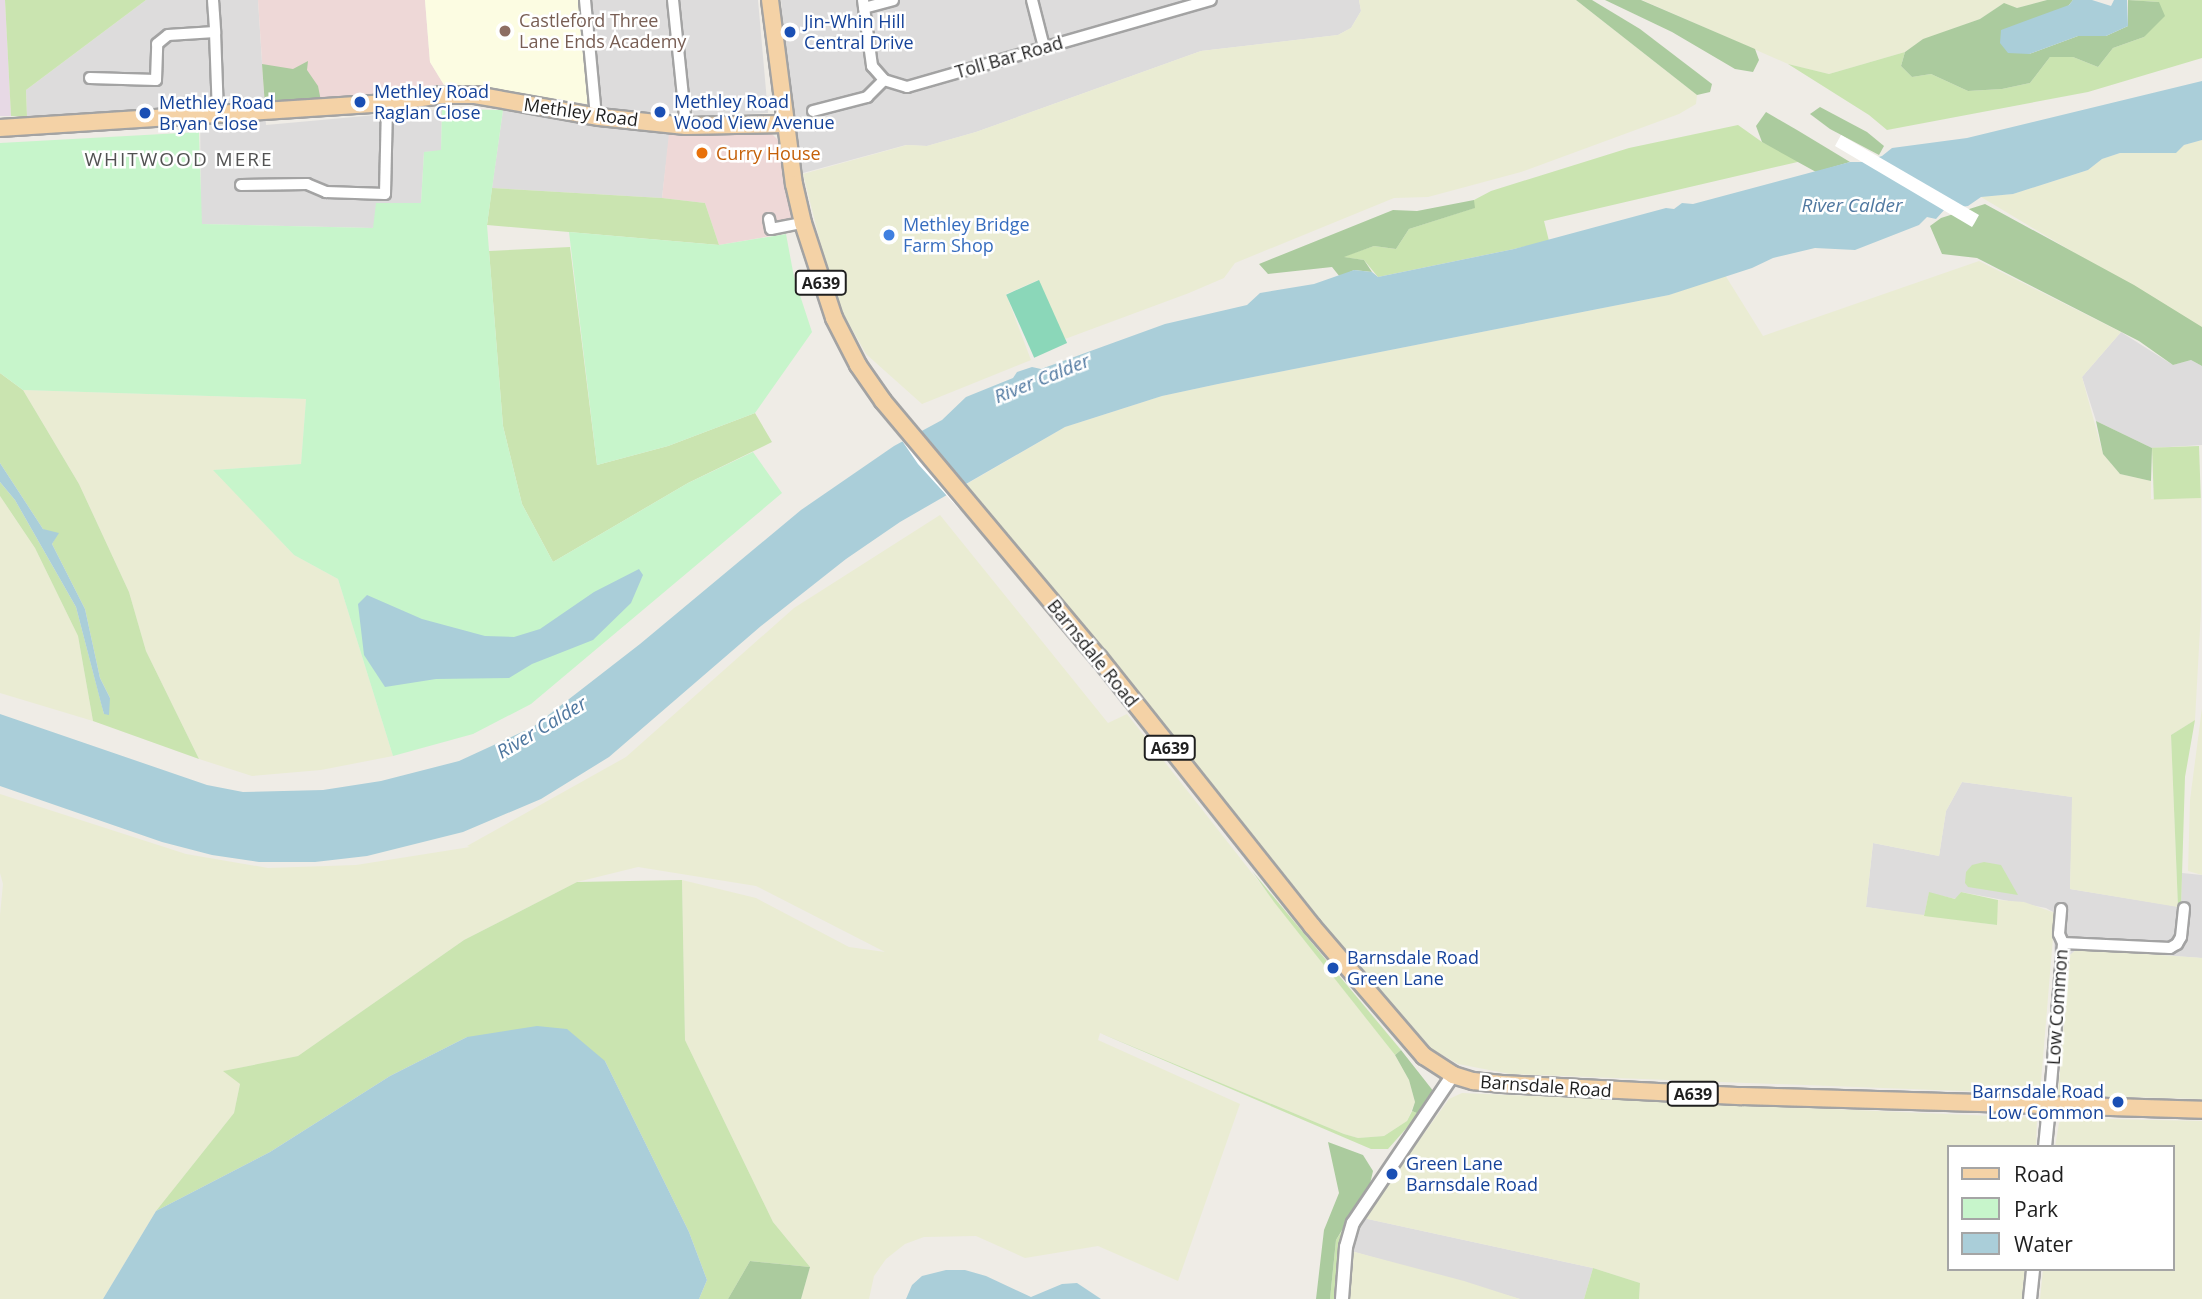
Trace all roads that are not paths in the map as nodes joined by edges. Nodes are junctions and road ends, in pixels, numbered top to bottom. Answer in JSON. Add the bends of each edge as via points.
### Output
{"nodes":[{"id":1,"x":213,"y":0,"type":"edge"},
{"id":2,"x":585,"y":0,"type":"edge"},
{"id":3,"x":673,"y":0,"type":"edge"},
{"id":4,"x":770,"y":0,"type":"edge"},
{"id":5,"x":893,"y":0,"type":"edge"},
{"id":6,"x":1032,"y":0,"type":"edge"},
{"id":7,"x":1212,"y":0,"type":"edge"},
{"id":8,"x":864,"y":4,"type":"edge"},
{"id":9,"x":215,"y":32,"type":"junction"},
{"id":10,"x":1044,"y":47,"type":"junction"},
{"id":11,"x":90,"y":78,"type":"dead end"},
{"id":12,"x":884,"y":80,"type":"junction"},
{"id":13,"x":387,"y":103,"type":"junction"},
{"id":14,"x":813,"y":111,"type":"dead end"},
{"id":15,"x":218,"y":115,"type":"junction"},
{"id":16,"x":596,"y":116,"type":"junction"},
{"id":17,"x":785,"y":124,"type":"junction"},
{"id":18,"x":686,"y":126,"type":"junction"},
{"id":19,"x":0,"y":128,"type":"edge"},
{"id":20,"x":241,"y":185,"type":"dead end"},
{"id":21,"x":769,"y":219,"type":"dead end"},
{"id":22,"x":803,"y":223,"type":"junction"},
{"id":23,"x":2061,"y":908,"type":"dead end"},
{"id":24,"x":2184,"y":908,"type":"dead end"},
{"id":25,"x":2063,"y":943,"type":"junction"},
{"id":26,"x":1453,"y":1075,"type":"junction"},
{"id":27,"x":2049,"y":1107,"type":"junction"},
{"id":28,"x":2202,"y":1111,"type":"edge"},
{"id":29,"x":2045,"y":1145,"type":"edge"},
{"id":30,"x":2033,"y":1271,"type":"edge"},
{"id":31,"x":1342,"y":1299,"type":"edge"},
{"id":32,"x":2030,"y":1299,"type":"edge"}],
"edges":[{"from":1,"to":9,"type":"street"},
{"from":2,"to":16,"type":"street"},
{"from":3,"to":18,"type":"street"},
{"from":4,"to":17,"type":"main road","number":"A639"},
{"from":5,"to":8,"type":"street"},
{"from":6,"to":10,"type":"street"},
{"from":7,"to":10,"type":"street","name":"Toll Bar Road"},
{"from":8,"to":12,"type":"street","via":[[872,66]]},
{"from":9,"to":11,"type":"street","via":[[167,35],[157,44],[156,80]]},
{"from":9,"to":15,"type":"street"},
{"from":10,"to":12,"type":"street","name":"Toll Bar Road","via":[[907,88]]},
{"from":12,"to":14,"type":"street","via":[[867,97]]},
{"from":13,"to":15,"type":"main road","name":"Methley Road"},
{"from":13,"to":16,"type":"main road","name":"Methley Road","via":[[441,95],[475,96]]},
{"from":13,"to":20,"type":"street","via":[[384,194],[326,192],[307,184]]},
{"from":15,"to":19,"type":"main road","name":"Methley Road"},
{"from":16,"to":18,"type":"main road","name":"Methley Road"},
{"from":17,"to":18,"type":"main road","name":"Methley Road"},
{"from":17,"to":22,"type":"main road","number":"A639"},
{"from":21,"to":22,"type":"street","via":[[771,229]]},
{"from":22,"to":26,"type":"main road","name":"Barnsdale Road","number":"A639","via":[[834,318],[858,365],[901,423],[1099,659],[1370,996],[1423,1056]]},
{"from":23,"to":25,"type":"street","name":"Low Common"},
{"from":24,"to":25,"type":"street","via":[[2182,937],[2170,948]]},
{"from":25,"to":27,"type":"street","name":"Low Common"},
{"from":26,"to":27,"type":"main road","name":"Barnsdale Road","number":"A639","via":[[1502,1084]]},
{"from":26,"to":31,"type":"street","via":[[1353,1223]]},
{"from":27,"to":28,"type":"main road","name":"Barnsdale Road","number":"A639"},
{"from":27,"to":29,"type":"street"},
{"from":30,"to":32,"type":"street"}]}
